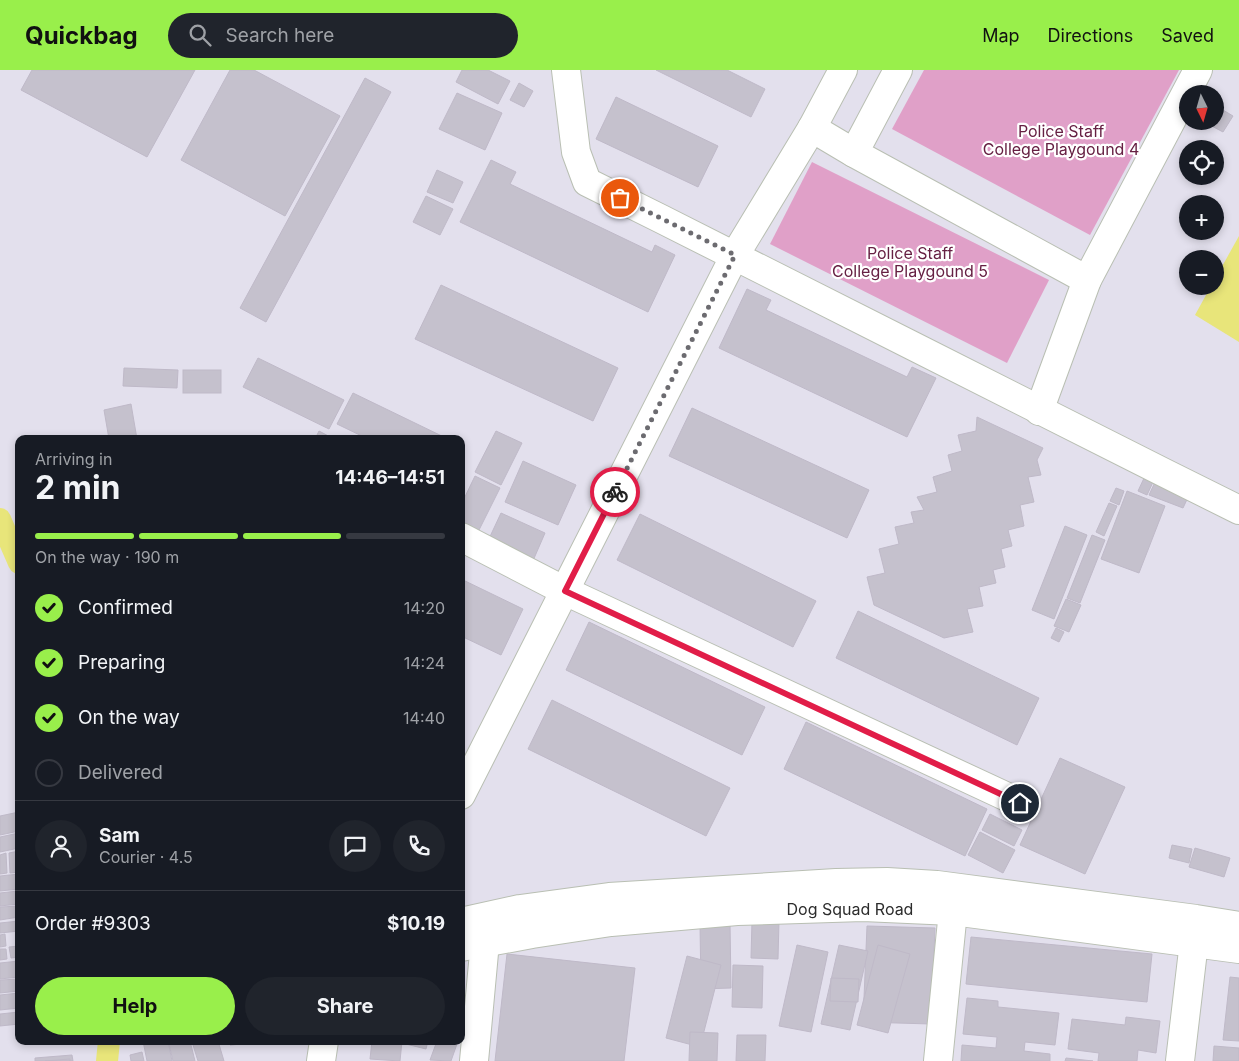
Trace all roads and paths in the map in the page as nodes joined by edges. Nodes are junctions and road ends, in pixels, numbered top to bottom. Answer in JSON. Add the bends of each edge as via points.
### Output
{"nodes":[{"id":1,"x":566,"y":70,"type":"edge"},
{"id":2,"x":843,"y":70,"type":"edge"},
{"id":3,"x":898,"y":70,"type":"edge"},
{"id":4,"x":1198,"y":70,"type":"edge"},
{"id":5,"x":812,"y":128,"type":"junction"},
{"id":6,"x":854,"y":153,"type":"junction"},
{"id":7,"x":735,"y":255,"type":"junction"},
{"id":8,"x":1087,"y":280,"type":"junction"},
{"id":9,"x":1039,"y":411,"type":"junction"},
{"id":10,"x":1239,"y":510,"type":"edge"},
{"id":11,"x":465,"y":540,"type":"edge"},
{"id":12,"x":565,"y":591,"type":"junction"},
{"id":13,"x":465,"y":788,"type":"edge"},
{"id":14,"x":1020,"y":803,"type":"dead end"},
{"id":15,"x":953,"y":911,"type":"junction"},
{"id":16,"x":465,"y":921,"type":"edge"},
{"id":17,"x":1239,"y":926,"type":"edge"},
{"id":18,"x":1194,"y":942,"type":"junction"},
{"id":19,"x":473,"y":944,"type":"edge"},
{"id":20,"x":1239,"y":949,"type":"edge"},
{"id":21,"x":323,"y":1045,"type":"edge"},
{"id":22,"x":321,"y":1061,"type":"edge"},
{"id":23,"x":474,"y":1061,"type":"edge"},
{"id":24,"x":938,"y":1061,"type":"edge"},
{"id":25,"x":1180,"y":1061,"type":"edge"}],
"edges":[{"from":1,"to":7,"type":"street","via":[[576,152],[587,182]]},
{"from":2,"to":5,"type":"street"},
{"from":3,"to":6,"type":"street"},
{"from":4,"to":8,"type":"street"},
{"from":5,"to":6,"type":"street"},
{"from":5,"to":7,"type":"street"},
{"from":6,"to":8,"type":"street"},
{"from":7,"to":9,"type":"street"},
{"from":7,"to":12,"type":"street"},
{"from":8,"to":9,"type":"street"},
{"from":9,"to":10,"type":"street"},
{"from":11,"to":12,"type":"street"},
{"from":12,"to":13,"type":"street"},
{"from":12,"to":14,"type":"street"},
{"from":15,"to":18,"type":"street","name":"Dog Squad Road"},
{"from":15,"to":19,"type":"street","name":"Dog Squad Road","via":[[863,907],[737,911],[611,922]]},
{"from":15,"to":24,"type":"street"},
{"from":16,"to":17,"type":"street","via":[[520,909],[609,897],[886,882],[936,885]]},
{"from":18,"to":20,"type":"street","name":"Dog Squad Road"},
{"from":18,"to":25,"type":"street"},
{"from":19,"to":23,"type":"street"},
{"from":21,"to":22,"type":"street"}]}
